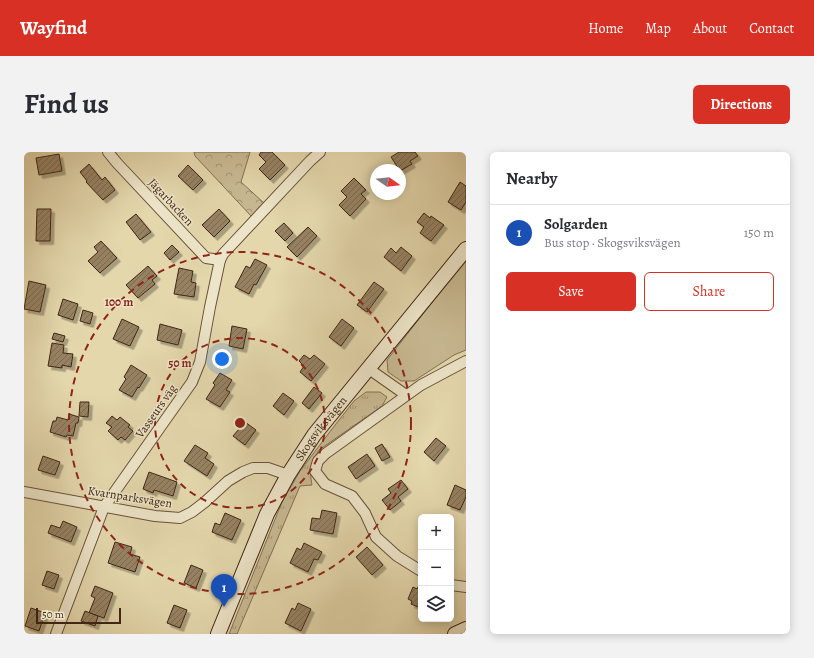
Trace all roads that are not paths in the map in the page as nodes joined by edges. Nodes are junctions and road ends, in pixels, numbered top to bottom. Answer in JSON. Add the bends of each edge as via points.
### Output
{"nodes":[{"id":1,"x":108,"y":152,"type":"edge"},
{"id":2,"x":316,"y":153,"type":"edge"},
{"id":3,"x":466,"y":249,"type":"edge"},
{"id":4,"x":220,"y":260,"type":"junction"},
{"id":5,"x":466,"y":361,"type":"edge"},
{"id":6,"x":369,"y":369,"type":"junction"},
{"id":7,"x":406,"y":395,"type":"junction"},
{"id":8,"x":288,"y":475,"type":"junction"},
{"id":9,"x":24,"y":492,"type":"edge"},
{"id":10,"x":104,"y":507,"type":"junction"},
{"id":11,"x":418,"y":569,"type":"edge"},
{"id":12,"x":454,"y":585,"type":"edge"},
{"id":13,"x":466,"y":587,"type":"edge"},
{"id":14,"x":466,"y":629,"type":"edge"},
{"id":15,"x":56,"y":634,"type":"edge"},
{"id":16,"x":218,"y":634,"type":"edge"},
{"id":17,"x":454,"y":634,"type":"edge"}],
"edges":[{"from":1,"to":4,"type":"street","name":"Jägarbacken","via":[[206,258]]},
{"from":2,"to":4,"type":"street","name":"Vasseurs väg"},
{"from":3,"to":6,"type":"street","name":"Skogsviksvägen"},
{"from":4,"to":10,"type":"street","name":"Vasseurs väg","via":[[200,362],[192,382]]},
{"from":5,"to":7,"type":"street"},
{"from":6,"to":7,"type":"street"},
{"from":6,"to":8,"type":"street","name":"Skogsviksvägen","via":[[314,435]]},
{"from":7,"to":11,"type":"street","via":[[325,454],[318,461],[315,471],[325,484],[352,496],[365,513],[376,537],[397,556]]},
{"from":8,"to":10,"type":"street","name":"Kvarnparksvägen","via":[[268,468],[253,468],[228,481],[206,502],[180,518]]},
{"from":8,"to":16,"type":"street","name":"Skogsviksvägen","via":[[267,514]]},
{"from":9,"to":10,"type":"street","name":"Kvarnparksvägen"},
{"from":10,"to":15,"type":"street","name":"Vasseurs väg"},
{"from":12,"to":13,"type":"street"},
{"from":14,"to":17,"type":"street"}]}
